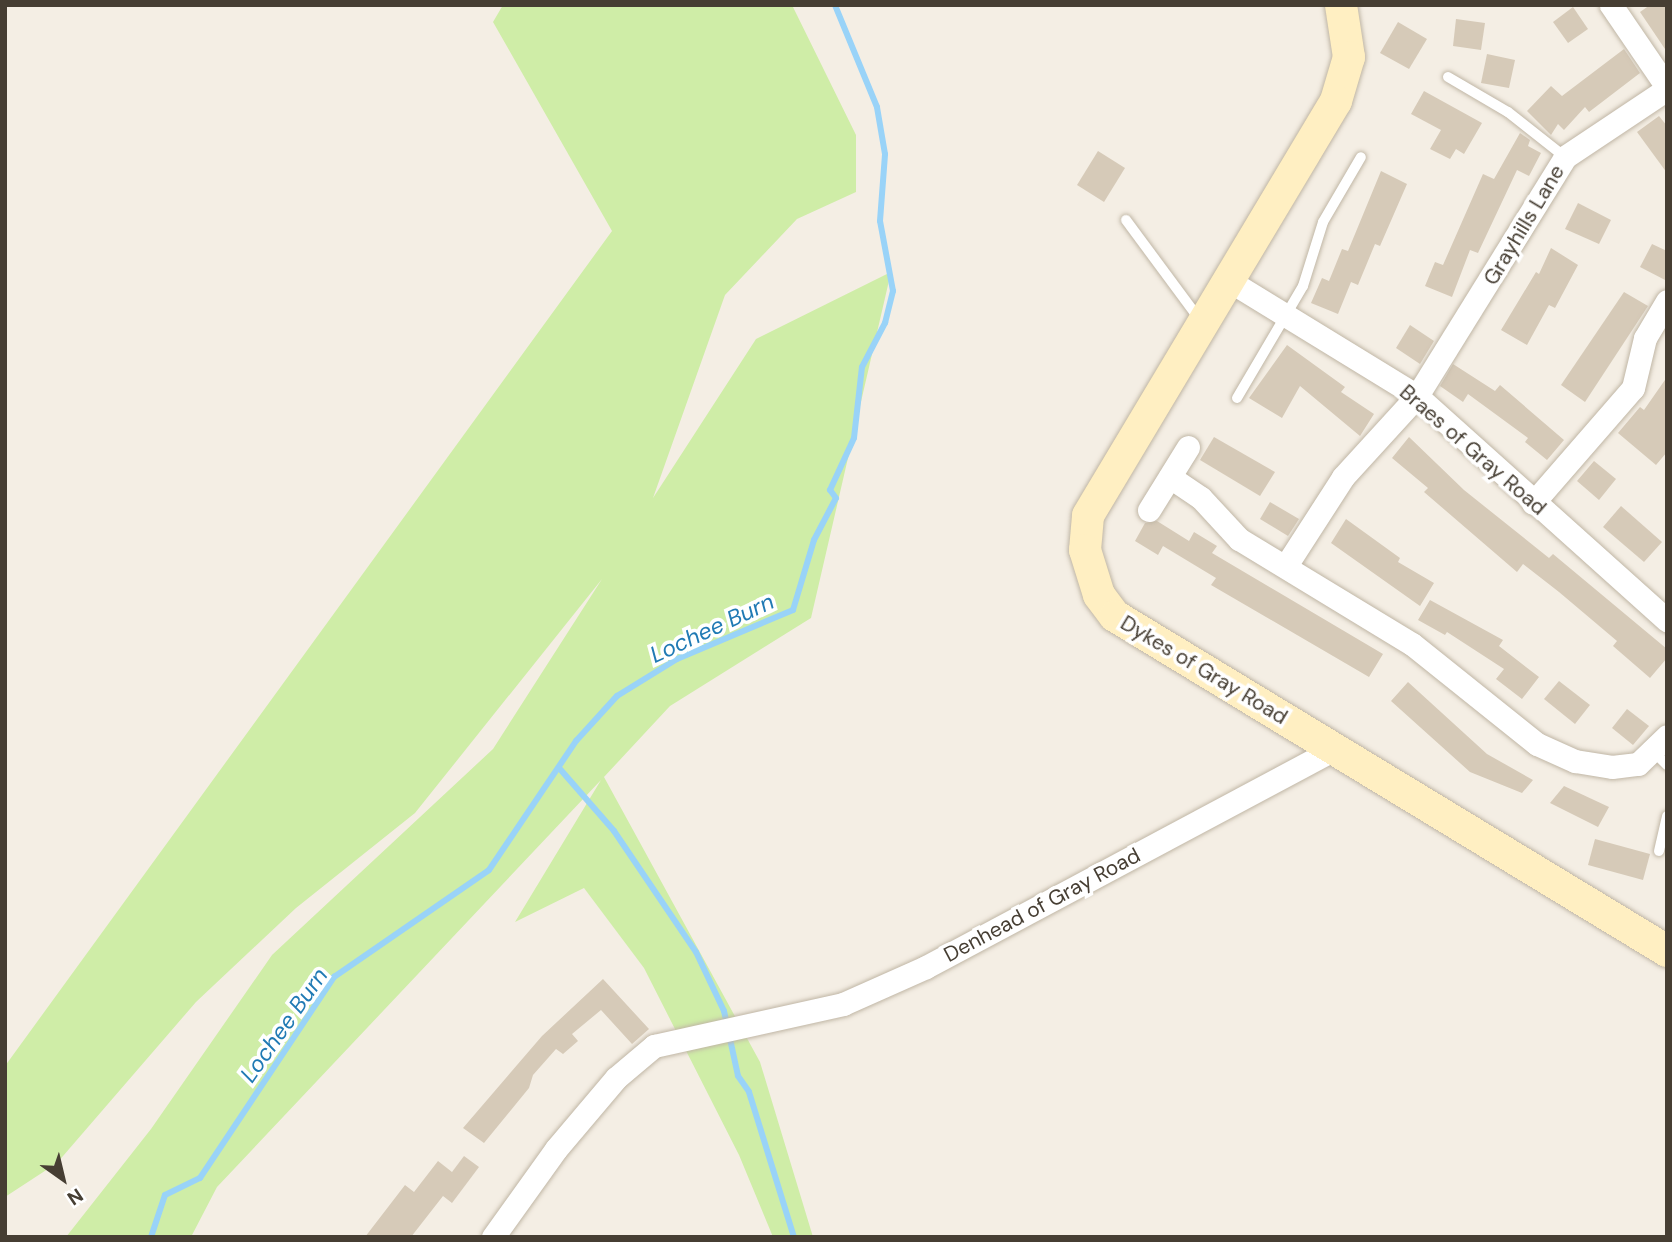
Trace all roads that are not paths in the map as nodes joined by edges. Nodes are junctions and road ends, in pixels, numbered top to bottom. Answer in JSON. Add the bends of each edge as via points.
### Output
{"nodes":[{"id":1,"x":1341,"y":5,"type":"edge"},
{"id":2,"x":1611,"y":5,"type":"edge"},
{"id":3,"x":1448,"y":77,"type":"dead end"},
{"id":4,"x":1667,"y":88,"type":"edge"},
{"id":5,"x":1361,"y":157,"type":"dead end"},
{"id":6,"x":1565,"y":157,"type":"junction"},
{"id":7,"x":1126,"y":220,"type":"dead end"},
{"id":8,"x":1228,"y":281,"type":"junction"},
{"id":9,"x":1667,"y":301,"type":"edge"},
{"id":10,"x":1286,"y":315,"type":"junction"},
{"id":11,"x":1202,"y":323,"type":"junction"},
{"id":12,"x":1417,"y":396,"type":"junction"},
{"id":13,"x":1237,"y":398,"type":"dead end"},
{"id":14,"x":1188,"y":447,"type":"dead end"},
{"id":15,"x":1170,"y":477,"type":"junction"},
{"id":16,"x":1534,"y":503,"type":"junction"},
{"id":17,"x":1149,"y":510,"type":"dead end"},
{"id":18,"x":1287,"y":564,"type":"junction"},
{"id":19,"x":1667,"y":620,"type":"edge"},
{"id":20,"x":1334,"y":749,"type":"junction"},
{"id":21,"x":1662,"y":750,"type":"edge"},
{"id":22,"x":1667,"y":816,"type":"edge"},
{"id":23,"x":1659,"y":851,"type":"dead end"},
{"id":24,"x":1667,"y":951,"type":"edge"},
{"id":25,"x":494,"y":1237,"type":"edge"}],
"edges":[{"from":1,"to":8,"type":"street","name":"Dykes of Gray Road","via":[[1349,57],[1336,101]]},
{"from":2,"to":4,"type":"street"},
{"from":3,"to":6,"type":"lane","via":[[1508,112]]},
{"from":4,"to":6,"type":"street","name":"Grayhills Lane"},
{"from":5,"to":10,"type":"lane","via":[[1323,222],[1307,276]]},
{"from":6,"to":12,"type":"street","name":"Grayhills Lane"},
{"from":7,"to":11,"type":"lane"},
{"from":8,"to":10,"type":"street","name":"Braes of Gray Road"},
{"from":8,"to":11,"type":"street","name":"Dykes of Gray Road"},
{"from":9,"to":16,"type":"street","via":[[1645,338],[1633,388]]},
{"from":10,"to":12,"type":"street","name":"Braes of Gray Road"},
{"from":10,"to":13,"type":"lane"},
{"from":11,"to":20,"type":"street","name":"Dykes of Gray Road","via":[[1095,500],[1088,516],[1085,550],[1091,573],[1099,595],[1115,616]]},
{"from":12,"to":16,"type":"street","name":"Braes of Gray Road"},
{"from":12,"to":18,"type":"street","name":"Grayhills Lane","via":[[1343,477]]},
{"from":14,"to":15,"type":"street"},
{"from":15,"to":17,"type":"street"},
{"from":15,"to":18,"type":"street","via":[[1201,498],[1239,539]]},
{"from":16,"to":19,"type":"street","name":"Braes of Gray Road"},
{"from":18,"to":21,"type":"street","via":[[1412,643],[1537,744],[1575,761],[1612,766],[1638,764]]},
{"from":20,"to":24,"type":"street","name":"Dykes of Gray Road"},
{"from":20,"to":25,"type":"street","name":"Denhead of Gray Road","via":[[926,967],[843,1004],[654,1046],[616,1078],[541,1168]]},
{"from":22,"to":23,"type":"lane"}]}
